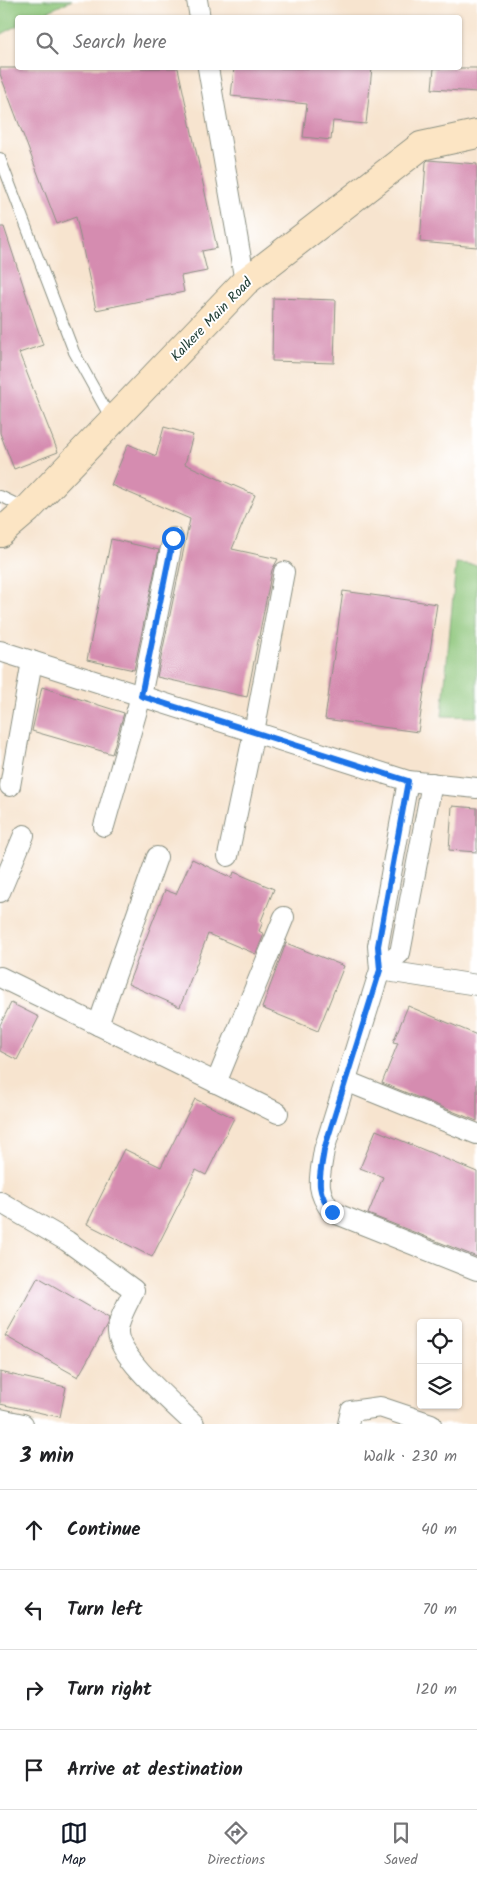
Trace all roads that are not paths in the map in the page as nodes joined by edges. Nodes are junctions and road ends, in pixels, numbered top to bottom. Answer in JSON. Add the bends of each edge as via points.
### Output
{"nodes":[{"id":1,"x":197,"y":0,"type":"edge"},
{"id":2,"x":200,"y":15,"type":"edge"},
{"id":3,"x":208,"y":70,"type":"edge"},
{"id":4,"x":477,"y":134,"type":"edge"},
{"id":5,"x":0,"y":158,"type":"edge"},
{"id":6,"x":244,"y":282,"type":"junction"},
{"id":7,"x":112,"y":422,"type":"junction"},
{"id":8,"x":0,"y":496,"type":"edge"},
{"id":9,"x":28,"y":510,"type":"junction"},
{"id":10,"x":0,"y":533,"type":"edge"},
{"id":11,"x":173,"y":538,"type":"dead end"},
{"id":12,"x":284,"y":572,"type":"dead end"},
{"id":13,"x":0,"y":651,"type":"edge"},
{"id":14,"x":32,"y":661,"type":"junction"},
{"id":15,"x":141,"y":696,"type":"junction"},
{"id":16,"x":254,"y":732,"type":"junction"},
{"id":17,"x":408,"y":781,"type":"junction"},
{"id":18,"x":432,"y":783,"type":"junction"},
{"id":19,"x":10,"y":786,"type":"dead end"},
{"id":20,"x":477,"y":788,"type":"edge"},
{"id":21,"x":104,"y":826,"type":"dead end"},
{"id":22,"x":24,"y":835,"type":"dead end"},
{"id":23,"x":228,"y":856,"type":"dead end"},
{"id":24,"x":157,"y":857,"type":"dead end"},
{"id":25,"x":0,"y":892,"type":"edge"},
{"id":26,"x":284,"y":916,"type":"dead end"},
{"id":27,"x":380,"y":970,"type":"junction"},
{"id":28,"x":0,"y":977,"type":"edge"},
{"id":29,"x":477,"y":985,"type":"edge"},
{"id":30,"x":98,"y":1025,"type":"junction"},
{"id":31,"x":346,"y":1081,"type":"junction"},
{"id":32,"x":216,"y":1083,"type":"junction"},
{"id":33,"x":278,"y":1113,"type":"dead end"},
{"id":34,"x":477,"y":1134,"type":"edge"},
{"id":35,"x":0,"y":1202,"type":"edge"},
{"id":36,"x":477,"y":1270,"type":"edge"},
{"id":37,"x":0,"y":1419,"type":"edge"},
{"id":38,"x":23,"y":1424,"type":"edge"},
{"id":39,"x":194,"y":1424,"type":"edge"},
{"id":40,"x":348,"y":1424,"type":"edge"},
{"id":41,"x":431,"y":1424,"type":"edge"}],
"edges":[{"from":1,"to":2,"type":"street"},
{"from":3,"to":6,"type":"street"},
{"from":4,"to":6,"type":"street","name":"Kalkere Main Road","via":[[421,146]]},
{"from":5,"to":7,"type":"lane","via":[[74,352]]},
{"from":6,"to":7,"type":"street","name":"Kalkere Main Road"},
{"from":7,"to":9,"type":"street","name":"Kalkere Main Road"},
{"from":8,"to":9,"type":"lane"},
{"from":9,"to":10,"type":"street","name":"Kalkere Main Road"},
{"from":11,"to":15,"type":"street"},
{"from":12,"to":16,"type":"street"},
{"from":13,"to":14,"type":"street"},
{"from":14,"to":15,"type":"street"},
{"from":14,"to":19,"type":"street"},
{"from":15,"to":16,"type":"street"},
{"from":15,"to":21,"type":"street"},
{"from":16,"to":17,"type":"street"},
{"from":16,"to":23,"type":"street"},
{"from":17,"to":18,"type":"street"},
{"from":17,"to":27,"type":"street","via":[[378,946]]},
{"from":18,"to":20,"type":"street"},
{"from":18,"to":27,"type":"street","via":[[400,953]]},
{"from":22,"to":25,"type":"street"},
{"from":24,"to":30,"type":"street"},
{"from":26,"to":32,"type":"street"},
{"from":27,"to":29,"type":"street"},
{"from":27,"to":31,"type":"street"},
{"from":28,"to":30,"type":"street"},
{"from":30,"to":32,"type":"street"},
{"from":31,"to":34,"type":"street"},
{"from":31,"to":36,"type":"street","via":[[324,1150],[321,1198],[332,1212]]},
{"from":32,"to":33,"type":"street"},
{"from":35,"to":39,"type":"street","via":[[67,1241],[134,1290],[117,1331],[120,1346]]},
{"from":37,"to":38,"type":"street"},
{"from":40,"to":41,"type":"street","via":[[351,1411],[380,1407]]}]}
